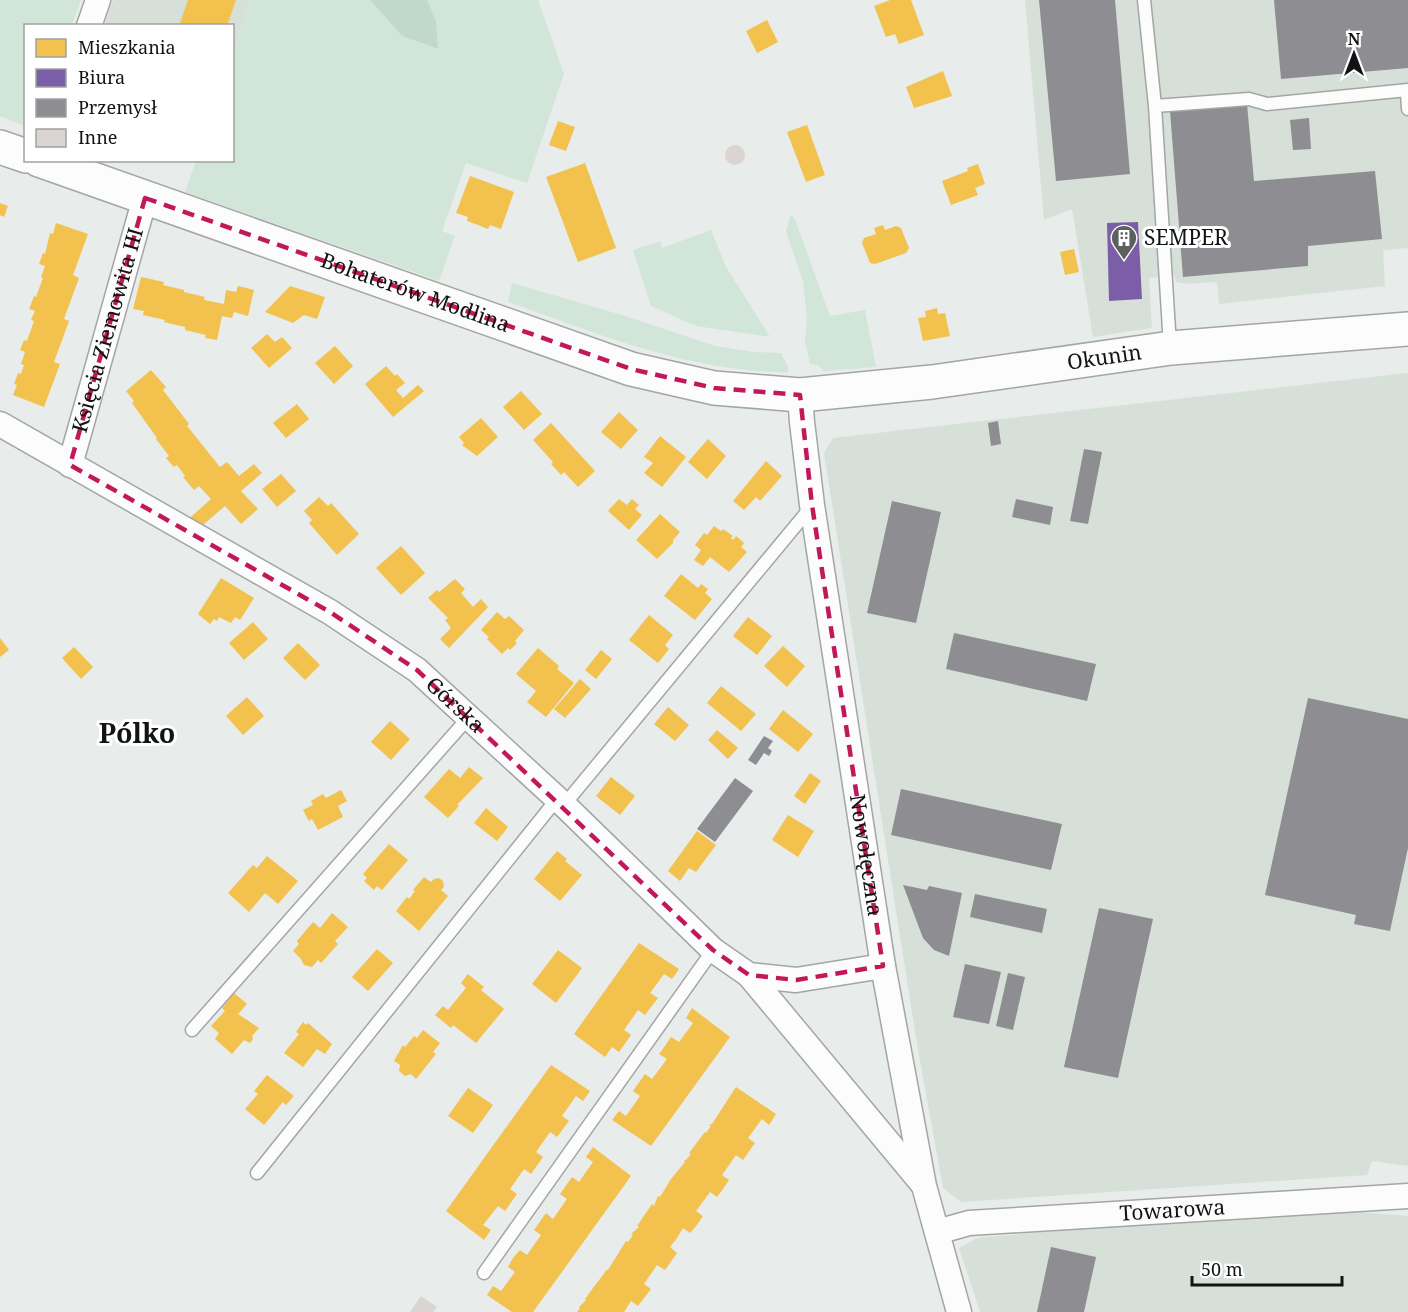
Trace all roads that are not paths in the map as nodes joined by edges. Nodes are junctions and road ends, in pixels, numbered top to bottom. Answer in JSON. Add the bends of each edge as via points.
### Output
{"nodes":[{"id":1,"x":98,"y":0,"type":"edge"},
{"id":2,"x":1144,"y":0,"type":"edge"},
{"id":3,"x":90,"y":24,"type":"edge"},
{"id":4,"x":1407,"y":91,"type":"edge"},
{"id":5,"x":1155,"y":106,"type":"junction"},
{"id":6,"x":1408,"y":108,"type":"edge"},
{"id":7,"x":0,"y":147,"type":"edge"},
{"id":8,"x":24,"y":155,"type":"edge"},
{"id":9,"x":43,"y":162,"type":"edge"},
{"id":10,"x":145,"y":198,"type":"junction"},
{"id":11,"x":1408,"y":329,"type":"edge"},
{"id":12,"x":1171,"y":348,"type":"junction"},
{"id":13,"x":800,"y":395,"type":"junction"},
{"id":14,"x":0,"y":424,"type":"edge"},
{"id":15,"x":70,"y":465,"type":"junction"},
{"id":16,"x":812,"y":505,"type":"junction"},
{"id":17,"x":469,"y":717,"type":"junction"},
{"id":18,"x":560,"y":802,"type":"junction"},
{"id":19,"x":713,"y":950,"type":"junction"},
{"id":20,"x":883,"y":966,"type":"junction"},
{"id":21,"x":749,"y":975,"type":"junction"},
{"id":22,"x":192,"y":1030,"type":"dead end"},
{"id":23,"x":257,"y":1173,"type":"dead end"},
{"id":24,"x":924,"y":1186,"type":"junction"},
{"id":25,"x":1408,"y":1196,"type":"edge"},
{"id":26,"x":937,"y":1232,"type":"junction"},
{"id":27,"x":484,"y":1274,"type":"dead end"},
{"id":28,"x":959,"y":1312,"type":"edge"}],
"edges":[{"from":1,"to":3,"type":"street"},
{"from":2,"to":5,"type":"lane"},
{"from":4,"to":5,"type":"lane","via":[[1267,104],[1249,99]]},
{"from":4,"to":6,"type":"lane"},
{"from":5,"to":12,"type":"lane"},
{"from":7,"to":8,"type":"main road","name":"Bohaterów Modlina"},
{"from":9,"to":10,"type":"main road","name":"Bohaterów Modlina"},
{"from":10,"to":13,"type":"main road","name":"Bohaterów Modlina","via":[[631,369],[714,388]]},
{"from":10,"to":15,"type":"street","name":"Księcia Ziemowita III"},
{"from":11,"to":12,"type":"main road","name":"Okunin"},
{"from":12,"to":13,"type":"main road","name":"Okunin","via":[[932,382]]},
{"from":13,"to":16,"type":"street","name":"Nowołęczna"},
{"from":14,"to":15,"type":"street","name":"Górska"},
{"from":15,"to":17,"type":"street","name":"Górska","via":[[330,612],[417,670]]},
{"from":16,"to":18,"type":"lane"},
{"from":16,"to":20,"type":"street","name":"Nowołęczna"},
{"from":17,"to":18,"type":"street","name":"Górska"},
{"from":17,"to":22,"type":"lane"},
{"from":18,"to":19,"type":"street","name":"Górska"},
{"from":18,"to":23,"type":"lane"},
{"from":19,"to":21,"type":"street","name":"Górska"},
{"from":19,"to":27,"type":"lane"},
{"from":20,"to":21,"type":"street","name":"Górska","via":[[796,980]]},
{"from":20,"to":24,"type":"street","name":"Nowołęczna"},
{"from":21,"to":24,"type":"street"},
{"from":24,"to":26,"type":"street","name":"Nowołęczna"},
{"from":25,"to":26,"type":"street","name":"Towarowa","via":[[969,1223]]},
{"from":26,"to":28,"type":"street","name":"Nowołęczna"}]}
